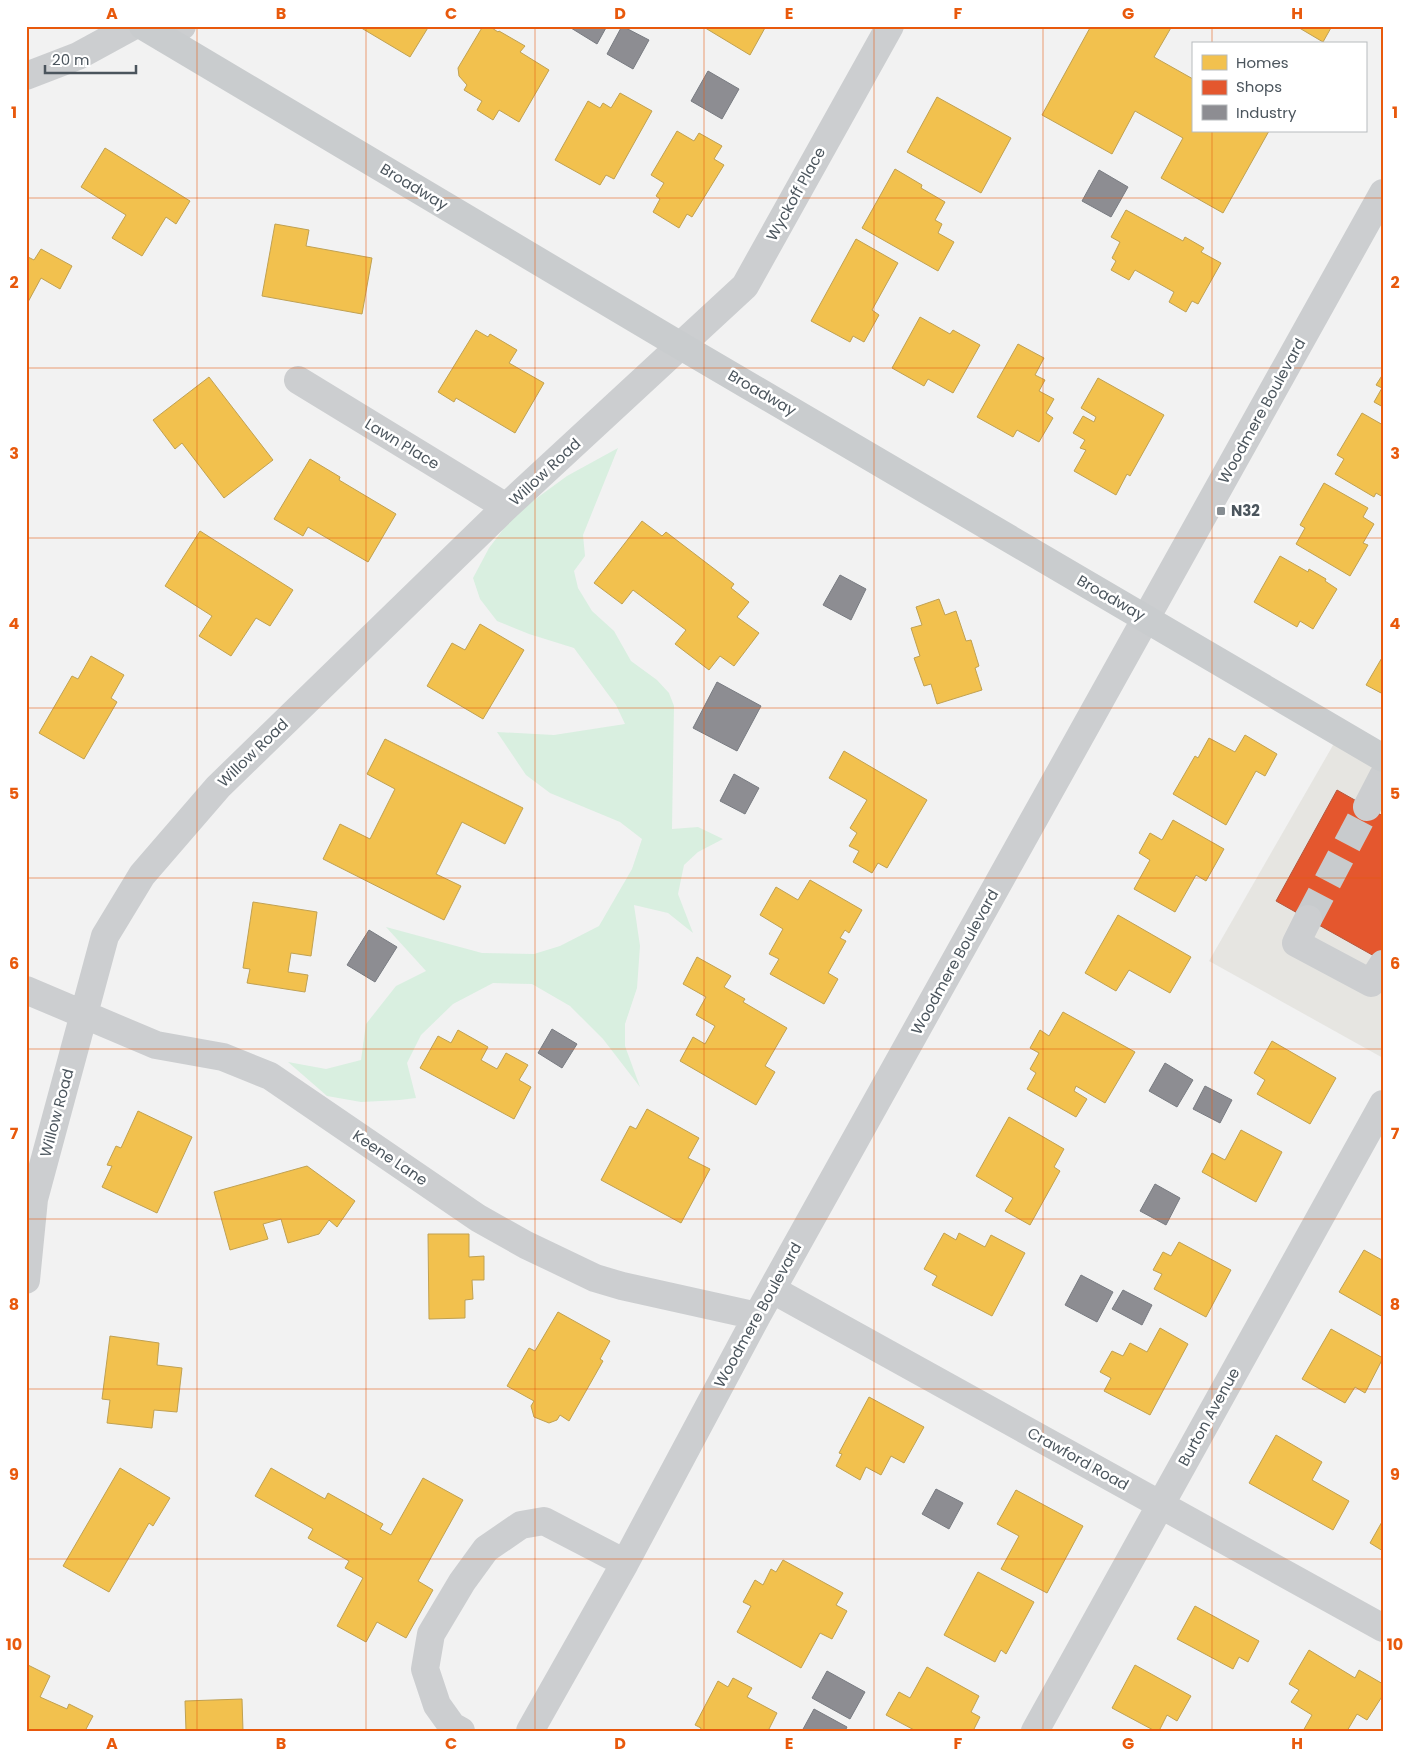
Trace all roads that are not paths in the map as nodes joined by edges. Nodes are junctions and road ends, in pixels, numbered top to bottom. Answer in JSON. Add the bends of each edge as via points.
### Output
{"nodes":[{"id":1,"x":133,"y":26,"type":"edge"},
{"id":2,"x":890,"y":26,"type":"edge"},
{"id":3,"x":163,"y":30,"type":"edge"},
{"id":4,"x":26,"y":76,"type":"edge"},
{"id":5,"x":1380,"y":203,"type":"edge"},
{"id":6,"x":681,"y":346,"type":"junction"},
{"id":7,"x":298,"y":380,"type":"dead end"},
{"id":8,"x":506,"y":507,"type":"junction"},
{"id":9,"x":1146,"y":619,"type":"junction"},
{"id":10,"x":1383,"y":758,"type":"edge"},
{"id":11,"x":1383,"y":776,"type":"edge"},
{"id":12,"x":1367,"y":807,"type":"tunnel mouth"},
{"id":13,"x":1308,"y":919,"type":"tunnel mouth"},
{"id":14,"x":1383,"y":964,"type":"edge"},
{"id":15,"x":26,"y":990,"type":"edge"},
{"id":16,"x":83,"y":1013,"type":"junction"},
{"id":17,"x":1383,"y":1104,"type":"edge"},
{"id":18,"x":26,"y":1280,"type":"edge"},
{"id":19,"x":772,"y":1290,"type":"junction"},
{"id":20,"x":757,"y":1316,"type":"junction"},
{"id":21,"x":1160,"y":1505,"type":"junction"},
{"id":22,"x":625,"y":1563,"type":"junction"},
{"id":23,"x":1383,"y":1628,"type":"edge"},
{"id":24,"x":461,"y":1731,"type":"edge"},
{"id":25,"x":530,"y":1731,"type":"edge"},
{"id":26,"x":1035,"y":1731,"type":"edge"}],
"edges":[{"from":1,"to":4,"type":"street","via":[[78,56]]},
{"from":2,"to":6,"type":"street","name":"Wyckoff Place","via":[[745,286]]},
{"from":3,"to":6,"type":"main road","name":"Broadway"},
{"from":5,"to":9,"type":"street","name":"Woodmere Boulevard"},
{"from":6,"to":8,"type":"street","name":"Willow Road"},
{"from":6,"to":9,"type":"main road","name":"Broadway"},
{"from":7,"to":8,"type":"street","name":"Lawn Place"},
{"from":8,"to":16,"type":"street","name":"Willow Road","via":[[218,787],[142,875],[105,936]]},
{"from":9,"to":10,"type":"main road","name":"Broadway"},
{"from":9,"to":19,"type":"street","name":"Woodmere Boulevard"},
{"from":11,"to":12,"type":"street"},
{"from":13,"to":14,"type":"street","via":[[1296,944],[1371,983]]},
{"from":15,"to":16,"type":"street","name":"Keene Lane"},
{"from":16,"to":18,"type":"street","name":"Willow Road","via":[[34,1198]]},
{"from":16,"to":20,"type":"street","name":"Keene Lane","via":[[156,1045],[223,1057],[270,1076],[478,1218],[595,1278]]},
{"from":17,"to":21,"type":"street","name":"Burton Avenue"},
{"from":19,"to":20,"type":"street","name":"Woodmere Boulevard"},
{"from":19,"to":21,"type":"street","name":"Crawford Road"},
{"from":20,"to":22,"type":"street","name":"Woodmere Boulevard"},
{"from":21,"to":23,"type":"street","name":"Crawford Road"},
{"from":21,"to":26,"type":"street","name":"Burton Avenue"},
{"from":22,"to":24,"type":"street","via":[[544,1521],[521,1525],[486,1549],[431,1634],[426,1669],[437,1705],[452,1726]]},
{"from":22,"to":25,"type":"street","name":"Woodmere Boulevard"}]}
